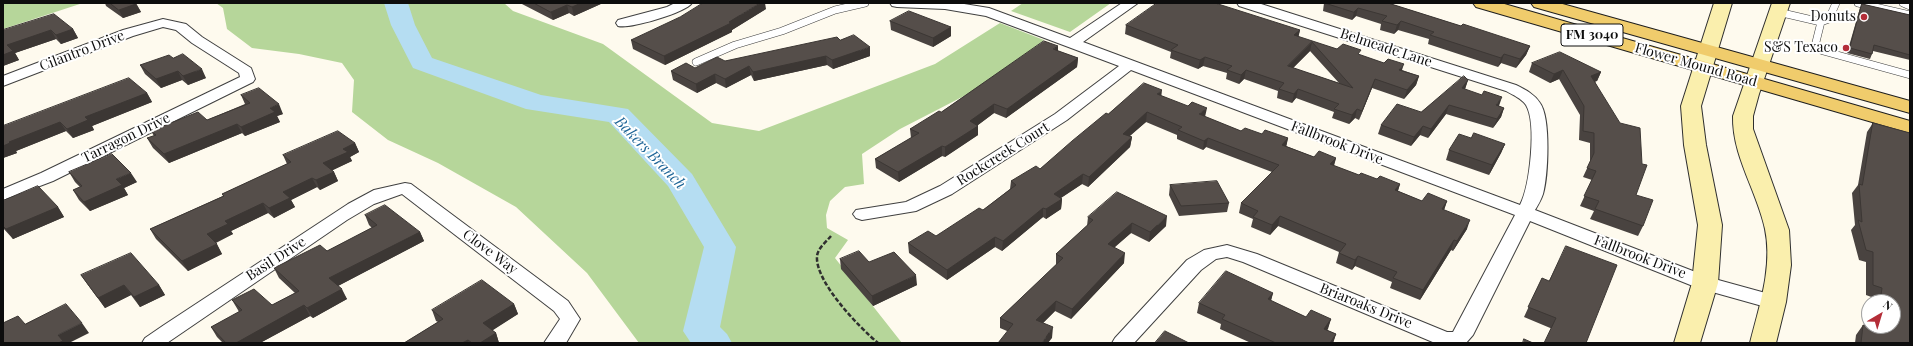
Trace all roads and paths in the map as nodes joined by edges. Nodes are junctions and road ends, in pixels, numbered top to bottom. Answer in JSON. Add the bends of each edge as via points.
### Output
{"nodes":[{"id":1,"x":685,"y":3,"type":"edge"},
{"id":2,"x":865,"y":3,"type":"edge"},
{"id":3,"x":897,"y":3,"type":"edge"},
{"id":4,"x":1004,"y":3,"type":"edge"},
{"id":5,"x":1130,"y":3,"type":"edge"},
{"id":6,"x":1244,"y":3,"type":"edge"},
{"id":7,"x":1482,"y":3,"type":"edge"},
{"id":8,"x":1540,"y":3,"type":"edge"},
{"id":9,"x":1723,"y":3,"type":"edge"},
{"id":10,"x":1836,"y":3,"type":"edge"},
{"id":11,"x":1858,"y":3,"type":"edge"},
{"id":12,"x":1902,"y":3,"type":"edge"},
{"id":13,"x":1910,"y":6,"type":"edge"},
{"id":14,"x":1780,"y":7,"type":"edge"},
{"id":15,"x":990,"y":12,"type":"junction"},
{"id":16,"x":1910,"y":15,"type":"edge"},
{"id":17,"x":1821,"y":22,"type":"junction"},
{"id":18,"x":163,"y":23,"type":"joint"},
{"id":19,"x":623,"y":23,"type":"dead end"},
{"id":20,"x":1072,"y":43,"type":"junction"},
{"id":21,"x":1705,"y":59,"type":"junction"},
{"id":22,"x":696,"y":62,"type":"dead end"},
{"id":23,"x":1129,"y":65,"type":"junction"},
{"id":24,"x":1756,"y":73,"type":"junction"},
{"id":25,"x":1910,"y":75,"type":"edge"},
{"id":26,"x":3,"y":81,"type":"edge"},
{"id":27,"x":1526,"y":96,"type":"joint"},
{"id":28,"x":1910,"y":107,"type":"edge"},
{"id":29,"x":1910,"y":127,"type":"edge"},
{"id":30,"x":405,"y":188,"type":"joint"},
{"id":31,"x":3,"y":195,"type":"edge"},
{"id":32,"x":1525,"y":213,"type":"junction"},
{"id":33,"x":862,"y":214,"type":"dead end"},
{"id":34,"x":831,"y":236,"type":"dead end"},
{"id":35,"x":1705,"y":283,"type":"junction"},
{"id":36,"x":1773,"y":302,"type":"junction"},
{"id":37,"x":152,"y":343,"type":"edge"},
{"id":38,"x":554,"y":343,"type":"edge"},
{"id":39,"x":878,"y":343,"type":"edge"},
{"id":40,"x":1122,"y":343,"type":"edge"},
{"id":41,"x":1687,"y":343,"type":"edge"},
{"id":42,"x":1763,"y":343,"type":"edge"}],
"edges":[{"from":1,"to":19,"type":"street","via":[[672,10]]},
{"from":2,"to":22,"type":"lane","via":[[828,11],[766,38],[740,43]]},
{"from":3,"to":15,"type":"street","name":"Fallbrook Drive","via":[[945,5]]},
{"from":4,"to":15,"type":"street"},
{"from":5,"to":20,"type":"street"},
{"from":6,"to":27,"type":"street","name":"Belmeade Lane","via":[[1511,88]]},
{"from":7,"to":21,"type":"main road","name":"Flower Mound Road","number":"FM 3040"},
{"from":8,"to":21,"type":"main road","name":"Flower Mound Road","number":"FM 3040"},
{"from":9,"to":21,"type":"main road"},
{"from":10,"to":17,"type":"lane","via":[[1829,19]]},
{"from":11,"to":16,"type":"lane"},
{"from":12,"to":13,"type":"lane"},
{"from":14,"to":17,"type":"lane"},
{"from":14,"to":24,"type":"main road"},
{"from":15,"to":20,"type":"street","name":"Fallbrook Drive"},
{"from":17,"to":25,"type":"lane","via":[[1815,46],[1824,52]]},
{"from":18,"to":26,"type":"street","name":"Cilantro Drive","via":[[128,33]]},
{"from":18,"to":31,"type":"street","name":"Tarragon Drive","via":[[181,27],[246,71],[248,79]]},
{"from":20,"to":23,"type":"street","name":"Fallbrook Drive"},
{"from":21,"to":24,"type":"main road","name":"Flower Mound Road","number":"FM 3040"},
{"from":21,"to":35,"type":"main road","via":[[1691,106],[1695,145],[1710,225]]},
{"from":23,"to":32,"type":"street","name":"Fallbrook Drive"},
{"from":23,"to":33,"type":"street","name":"Rockcreek Court","via":[[1061,117],[946,190],[910,207]]},
{"from":24,"to":28,"type":"main road","name":"Flower Mound Road","number":"FM 3040"},
{"from":24,"to":29,"type":"main road","name":"Flower Mound Road","number":"FM 3040"},
{"from":24,"to":36,"type":"main road","via":[[1746,102],[1743,129],[1777,230],[1779,265]]},
{"from":27,"to":32,"type":"street","name":"Briaroaks Drive","via":[[1534,105],[1538,121],[1539,163],[1534,195]]},
{"from":30,"to":37,"type":"street","name":"Basil Drive","via":[[395,188],[349,212],[228,290]]},
{"from":30,"to":38,"type":"street","name":"Clove Way","via":[[561,306],[570,319]]},
{"from":32,"to":35,"type":"street","name":"Fallbrook Drive"},
{"from":32,"to":40,"type":"street","name":"Briaroaks Drive","via":[[1463,335],[1457,339],[1445,339],[1250,258],[1227,251],[1210,254],[1194,265]]},
{"from":34,"to":39,"type":"path","via":[[817,256],[821,276],[833,294]]},
{"from":35,"to":36,"type":"street","name":"Fallbrook Drive"},
{"from":35,"to":41,"type":"main road"},
{"from":36,"to":42,"type":"main road"}]}
